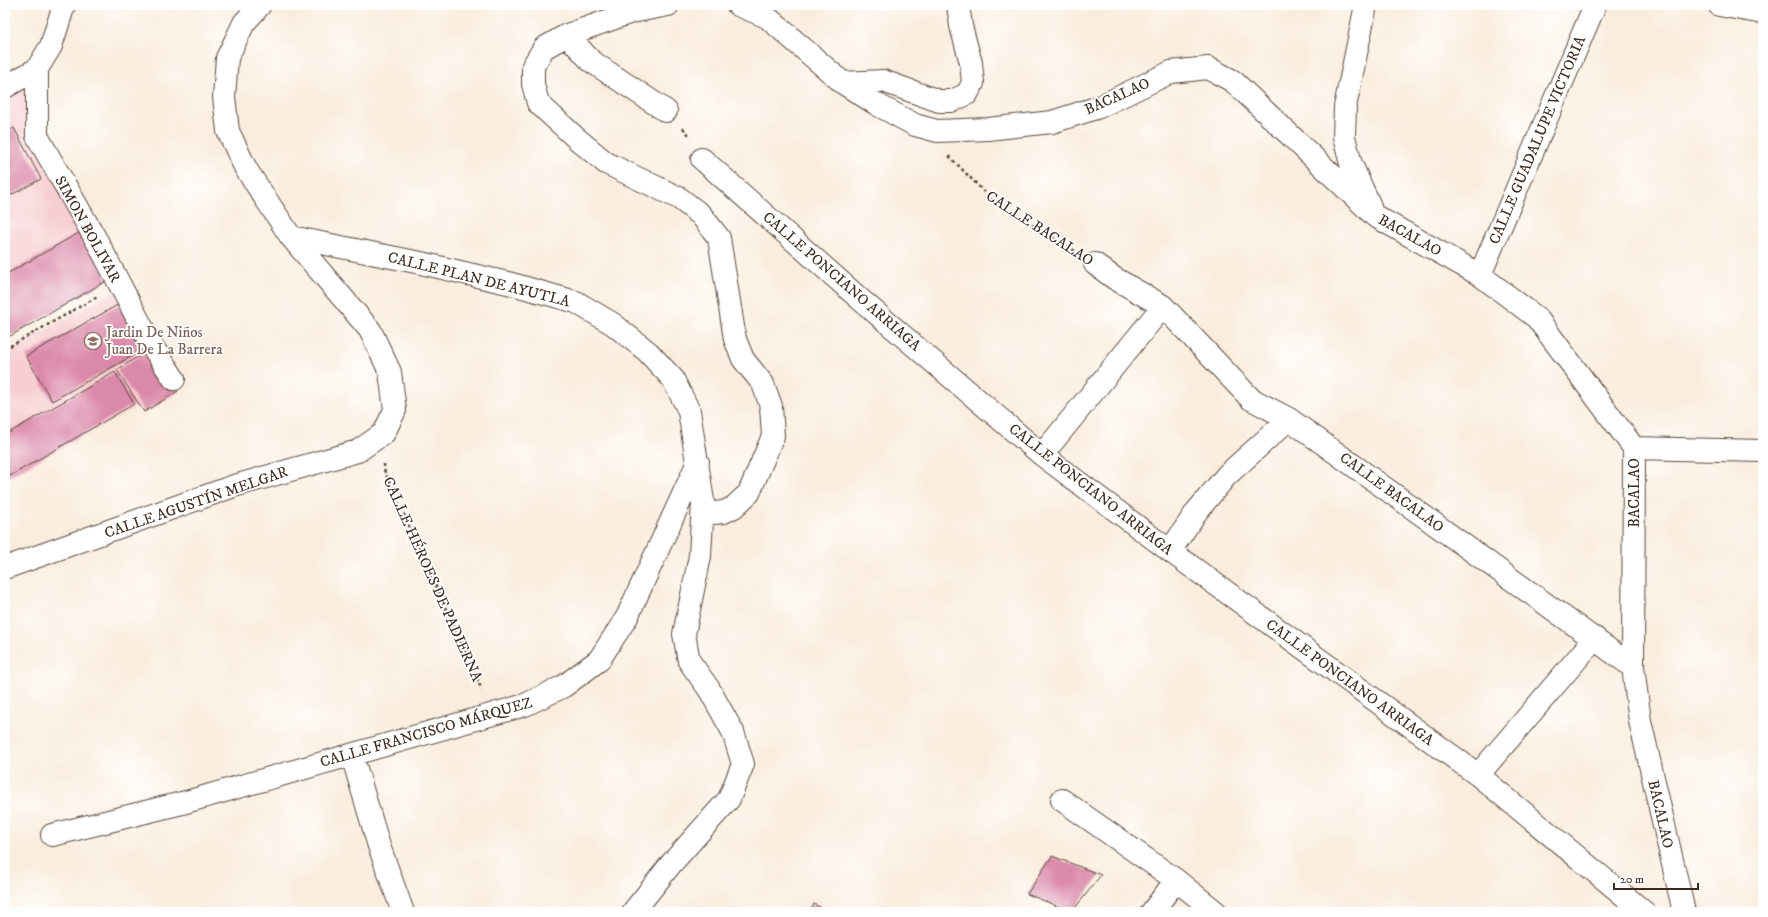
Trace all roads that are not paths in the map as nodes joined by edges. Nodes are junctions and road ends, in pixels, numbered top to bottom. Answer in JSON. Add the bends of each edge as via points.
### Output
{"nodes":[{"id":1,"x":64,"y":5,"type":"edge"},
{"id":2,"x":260,"y":5,"type":"edge"},
{"id":3,"x":668,"y":5,"type":"edge"},
{"id":4,"x":738,"y":5,"type":"edge"},
{"id":5,"x":958,"y":5,"type":"edge"},
{"id":6,"x":1366,"y":5,"type":"edge"},
{"id":7,"x":1595,"y":5,"type":"edge"},
{"id":8,"x":1719,"y":5,"type":"edge"},
{"id":9,"x":1763,"y":13,"type":"edge"},
{"id":10,"x":567,"y":34,"type":"junction"},
{"id":11,"x":37,"y":70,"type":"junction"},
{"id":12,"x":843,"y":83,"type":"junction"},
{"id":13,"x":5,"y":87,"type":"edge"},
{"id":14,"x":666,"y":111,"type":"road end"},
{"id":15,"x":702,"y":159,"type":"road end"},
{"id":16,"x":1375,"y":216,"type":"junction"},
{"id":17,"x":291,"y":237,"type":"junction"},
{"id":18,"x":1095,"y":264,"type":"road end"},
{"id":19,"x":1480,"y":275,"type":"junction"},
{"id":20,"x":1163,"y":306,"type":"junction"},
{"id":21,"x":174,"y":379,"type":"dead end"},
{"id":22,"x":1289,"y":419,"type":"junction"},
{"id":23,"x":1634,"y":448,"type":"junction"},
{"id":24,"x":1763,"y":451,"type":"edge"},
{"id":25,"x":1042,"y":455,"type":"junction"},
{"id":26,"x":698,"y":462,"type":"junction"},
{"id":27,"x":702,"y":514,"type":"junction"},
{"id":28,"x":1170,"y":551,"type":"junction"},
{"id":29,"x":5,"y":568,"type":"edge"},
{"id":30,"x":1595,"y":638,"type":"junction"},
{"id":31,"x":1634,"y":667,"type":"junction"},
{"id":32,"x":352,"y":754,"type":"junction"},
{"id":33,"x":1478,"y":774,"type":"junction"},
{"id":34,"x":1062,"y":800,"type":"dead end"},
{"id":35,"x":52,"y":835,"type":"dead end"},
{"id":36,"x":1176,"y":880,"type":"junction"},
{"id":37,"x":403,"y":912,"type":"edge"},
{"id":38,"x":633,"y":912,"type":"edge"},
{"id":39,"x":1152,"y":912,"type":"edge"},
{"id":40,"x":1216,"y":912,"type":"edge"},
{"id":41,"x":1644,"y":912,"type":"edge"},
{"id":42,"x":1684,"y":912,"type":"edge"}],
"edges":[{"from":1,"to":11,"type":"street","via":[[51,46]]},
{"from":2,"to":17,"type":"street","via":[[244,23],[227,58],[224,97],[228,131],[246,168]]},
{"from":3,"to":10,"type":"street","via":[[632,12]]},
{"from":4,"to":12,"type":"street","name":"BACALAO","via":[[767,17]]},
{"from":5,"to":12,"type":"street","via":[[971,63],[973,83],[967,94],[952,101],[938,101],[883,81]]},
{"from":6,"to":16,"type":"street","via":[[1344,107],[1344,137],[1351,164]]},
{"from":7,"to":19,"type":"street","name":"CALLE GUADALUPE VICTORIA"},
{"from":8,"to":9,"type":"street"},
{"from":10,"to":14,"type":"street","via":[[591,61]]},
{"from":10,"to":27,"type":"street","via":[[544,48],[533,66],[533,84],[538,103],[606,163],[679,198],[701,215],[719,238],[735,339],[743,359],[763,384],[771,406],[773,436],[749,493],[734,507],[724,512]]},
{"from":11,"to":13,"type":"street"},
{"from":11,"to":21,"type":"street","name":"SIMON BOLIVAR","via":[[37,136],[152,346]]},
{"from":12,"to":16,"type":"street","name":"BACALAO","via":[[915,125],[937,131],[988,129],[1052,122],[1099,107],[1171,72],[1208,68],[1233,81]]},
{"from":15,"to":25,"type":"street","name":"CALLE PONCIANO ARRIAGA"},
{"from":16,"to":19,"type":"street","name":"BACALAO"},
{"from":17,"to":26,"type":"street","name":"CALLE PLAN DE AYUTLA","via":[[421,263],[576,302],[613,324],[648,352],[673,379],[689,411]]},
{"from":17,"to":29,"type":"street","name":"CALLE AGUSTÍN MELGAR","via":[[370,330],[390,372],[395,410],[384,433],[358,451],[234,486]]},
{"from":18,"to":20,"type":"street","name":"CALLE BACALAO"},
{"from":19,"to":23,"type":"street","name":"BACALAO","via":[[1538,318]]},
{"from":20,"to":22,"type":"street","name":"CALLE BACALAO","via":[[1251,399]]},
{"from":20,"to":25,"type":"street"},
{"from":22,"to":28,"type":"street","via":[[1227,475],[1197,511]]},
{"from":22,"to":30,"type":"street","name":"CALLE BACALAO"},
{"from":23,"to":24,"type":"street"},
{"from":23,"to":31,"type":"street","name":"BACALAO"},
{"from":25,"to":28,"type":"street","name":"CALLE PONCIANO ARRIAGA"},
{"from":26,"to":27,"type":"street","name":"CALLE PLAN DE AYUTLA"},
{"from":26,"to":32,"type":"street","name":"CALLE FRANCISCO MÁRQUEZ","via":[[627,617],[598,660],[564,686],[525,705]]},
{"from":27,"to":38,"type":"street","name":"CALLE PLAN DE AYUTLA","via":[[700,556],[684,634],[689,661],[709,688],[733,732],[743,764],[729,799],[671,864]]},
{"from":28,"to":33,"type":"street","name":"CALLE PONCIANO ARRIAGA"},
{"from":30,"to":31,"type":"street","name":"CALLE BACALAO"},
{"from":30,"to":33,"type":"street"},
{"from":31,"to":42,"type":"street","name":"BACALAO","via":[[1640,721]]},
{"from":32,"to":35,"type":"street","name":"CALLE FRANCISCO MÁRQUEZ","via":[[186,802]]},
{"from":32,"to":37,"type":"street","via":[[379,846]]},
{"from":33,"to":41,"type":"street","name":"CALLE PONCIANO ARRIAGA"},
{"from":34,"to":36,"type":"street"},
{"from":36,"to":39,"type":"street"},
{"from":36,"to":40,"type":"street"}]}
